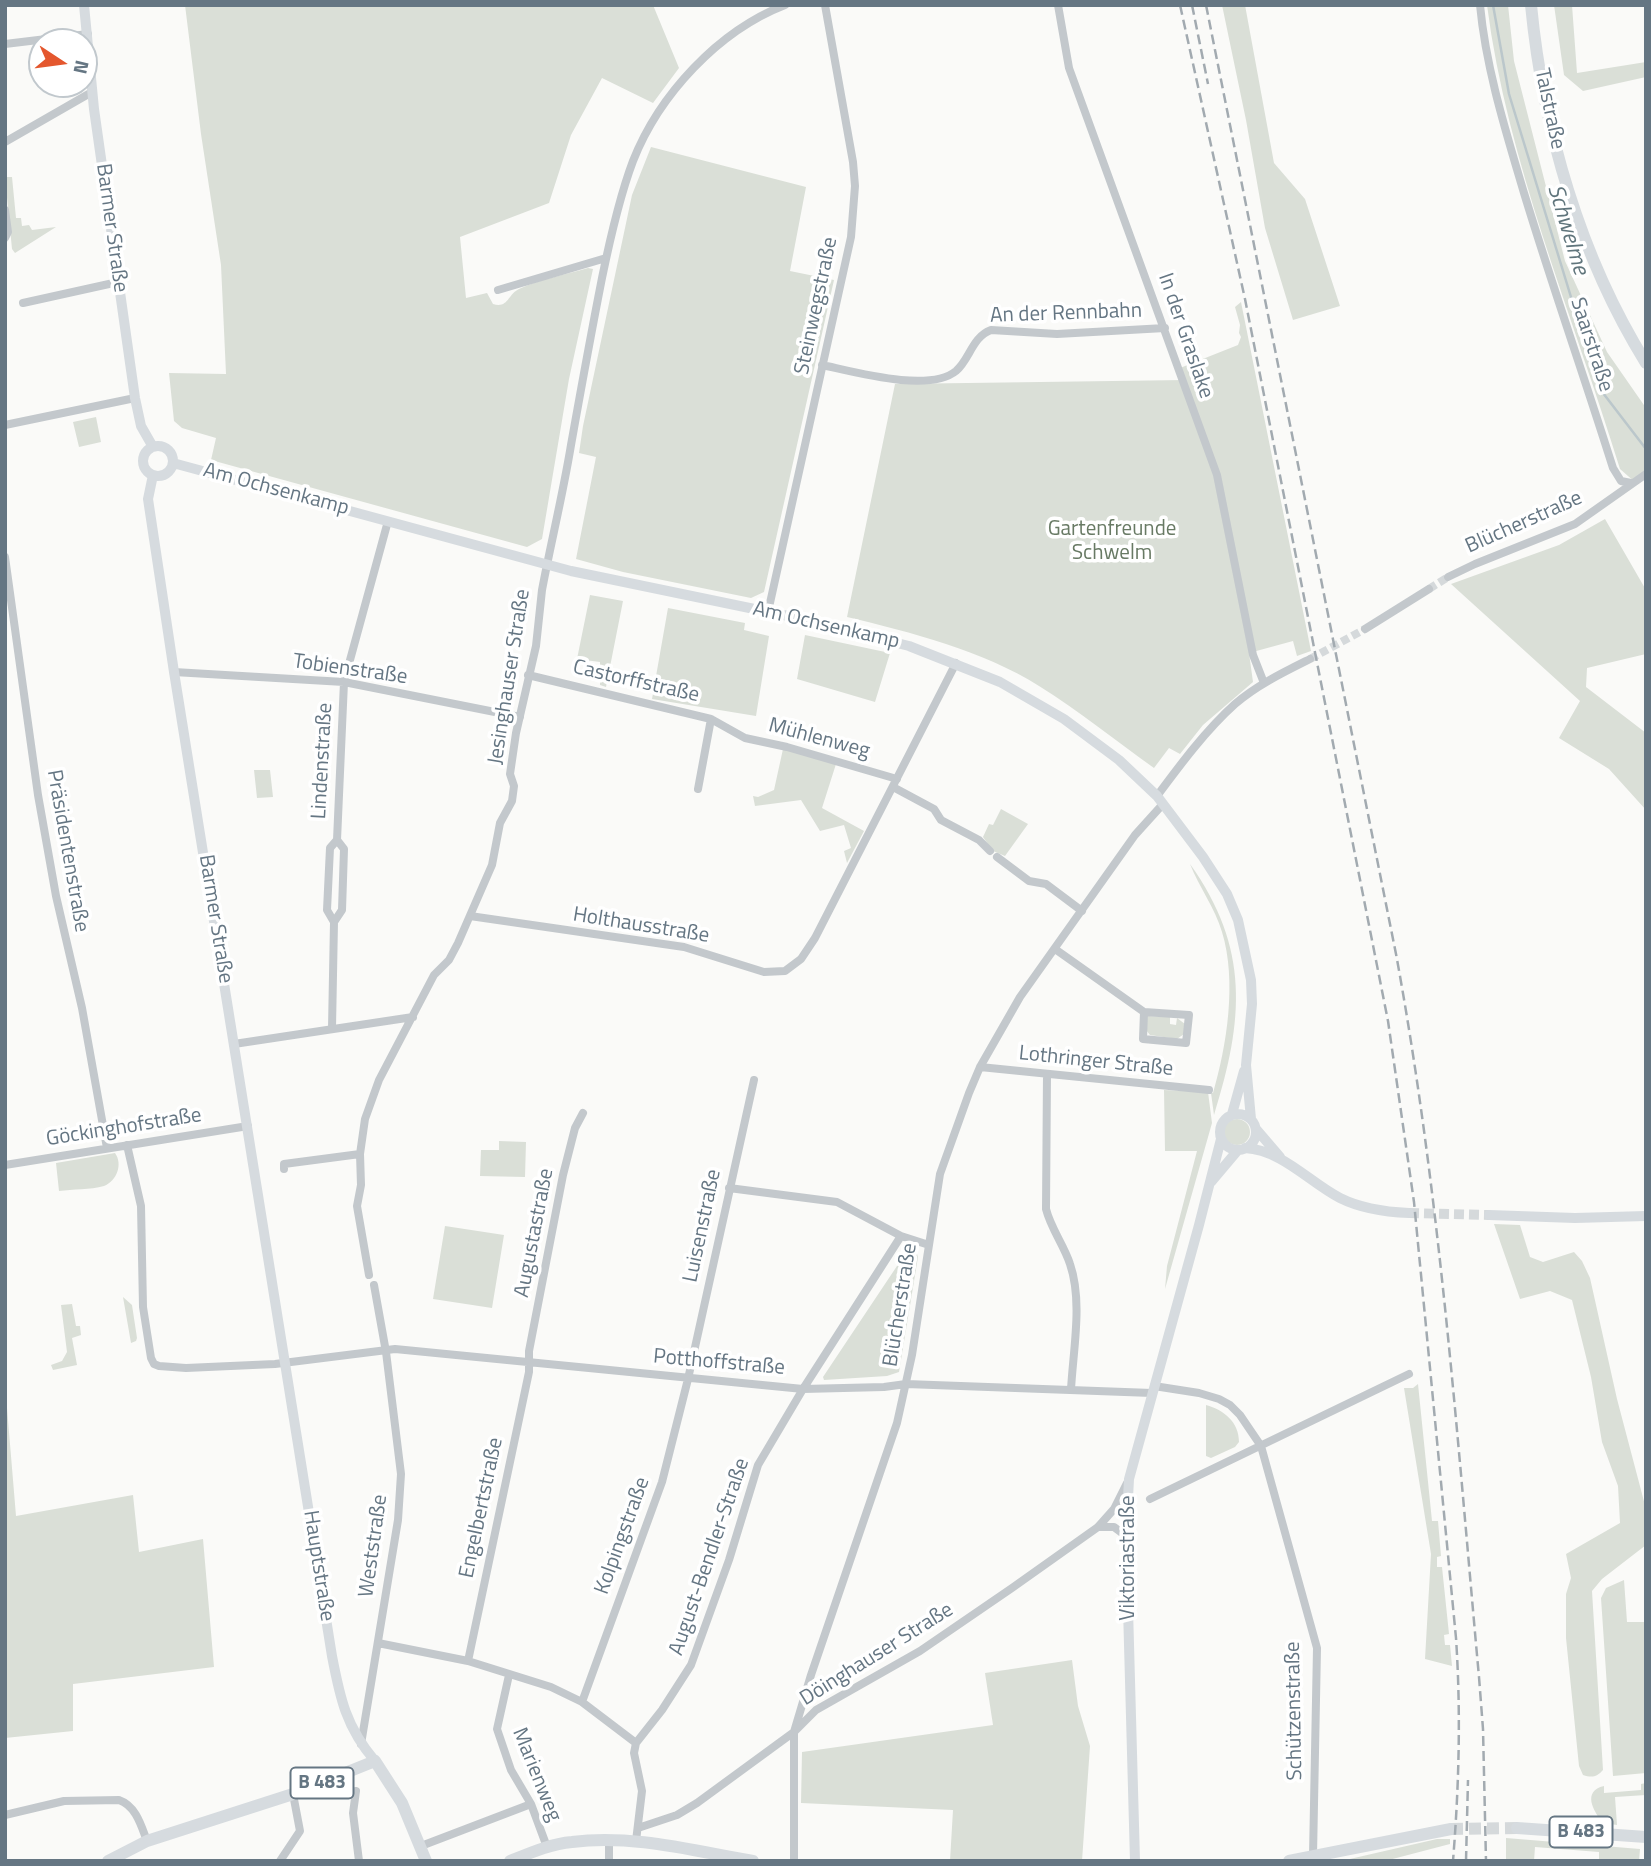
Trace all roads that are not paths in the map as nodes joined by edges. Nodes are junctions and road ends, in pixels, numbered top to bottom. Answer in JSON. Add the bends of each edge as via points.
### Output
{"nodes":[{"id":1,"x":84,"y":5,"type":"edge"},
{"id":2,"x":785,"y":5,"type":"edge"},
{"id":3,"x":825,"y":5,"type":"edge"},
{"id":4,"x":1058,"y":5,"type":"edge"},
{"id":5,"x":1480,"y":5,"type":"edge"},
{"id":6,"x":1531,"y":5,"type":"edge"},
{"id":7,"x":87,"y":28,"type":"edge"},
{"id":8,"x":28,"y":41,"type":"edge"},
{"id":9,"x":5,"y":44,"type":"edge"},
{"id":10,"x":82,"y":98,"type":"edge"},
{"id":11,"x":93,"y":98,"type":"edge"},
{"id":12,"x":5,"y":142,"type":"edge"},
{"id":13,"x":5,"y":210,"type":"edge"},
{"id":14,"x":5,"y":238,"type":"edge"},
{"id":15,"x":606,"y":258,"type":"junction"},
{"id":16,"x":118,"y":282,"type":"junction"},
{"id":17,"x":498,"y":290,"type":"dead end"},
{"id":18,"x":23,"y":303,"type":"dead end"},
{"id":19,"x":1165,"y":328,"type":"junction"},
{"id":20,"x":1646,"y":363,"type":"edge"},
{"id":21,"x":822,"y":365,"type":"junction"},
{"id":22,"x":135,"y":398,"type":"junction"},
{"id":23,"x":5,"y":425,"type":"edge"},
{"id":24,"x":153,"y":447,"type":"junction"},
{"id":25,"x":173,"y":463,"type":"junction"},
{"id":26,"x":1646,"y":474,"type":"edge"},
{"id":27,"x":153,"y":475,"type":"junction"},
{"id":28,"x":1631,"y":483,"type":"junction"},
{"id":29,"x":388,"y":521,"type":"junction"},
{"id":30,"x":5,"y":557,"type":"edge"},
{"id":31,"x":547,"y":565,"type":"junction"},
{"id":32,"x":1448,"y":577,"type":"tunnel mouth"},
{"id":33,"x":1430,"y":589,"type":"tunnel mouth"},
{"id":34,"x":768,"y":612,"type":"junction"},
{"id":35,"x":1365,"y":629,"type":"tunnel mouth"},
{"id":36,"x":1310,"y":659,"type":"tunnel mouth"},
{"id":37,"x":956,"y":663,"type":"junction"},
{"id":38,"x":174,"y":672,"type":"junction"},
{"id":39,"x":528,"y":674,"type":"junction"},
{"id":40,"x":344,"y":682,"type":"junction"},
{"id":41,"x":1264,"y":683,"type":"junction"},
{"id":42,"x":520,"y":717,"type":"junction"},
{"id":43,"x":711,"y":719,"type":"junction"},
{"id":44,"x":733,"y":732,"type":"joint"},
{"id":45,"x":895,"y":783,"type":"junction"},
{"id":46,"x":698,"y":789,"type":"dead end"},
{"id":47,"x":1160,"y":800,"type":"junction"},
{"id":48,"x":337,"y":840,"type":"junction"},
{"id":49,"x":1082,"y":911,"type":"junction"},
{"id":50,"x":470,"y":916,"type":"junction"},
{"id":51,"x":334,"y":922,"type":"junction"},
{"id":52,"x":1055,"y":949,"type":"junction"},
{"id":53,"x":1144,"y":1012,"type":"junction"},
{"id":54,"x":414,"y":1017,"type":"junction"},
{"id":55,"x":332,"y":1028,"type":"junction"},
{"id":56,"x":234,"y":1044,"type":"junction"},
{"id":57,"x":1246,"y":1065,"type":"junction"},
{"id":58,"x":980,"y":1067,"type":"junction"},
{"id":59,"x":1047,"y":1074,"type":"junction"},
{"id":60,"x":754,"y":1080,"type":"dead end"},
{"id":61,"x":1209,"y":1090,"type":"dead end"},
{"id":62,"x":583,"y":1113,"type":"dead end"},
{"id":63,"x":1232,"y":1114,"type":"junction"},
{"id":64,"x":1253,"y":1124,"type":"junction"},
{"id":65,"x":248,"y":1126,"type":"junction"},
{"id":66,"x":1220,"y":1139,"type":"junction"},
{"id":67,"x":127,"y":1145,"type":"junction"},
{"id":68,"x":107,"y":1148,"type":"junction"},
{"id":69,"x":1242,"y":1149,"type":"junction"},
{"id":70,"x":360,"y":1154,"type":"junction"},
{"id":71,"x":1284,"y":1161,"type":"junction"},
{"id":72,"x":5,"y":1165,"type":"edge"},
{"id":73,"x":284,"y":1169,"type":"dead end"},
{"id":74,"x":1211,"y":1182,"type":"junction"},
{"id":75,"x":729,"y":1188,"type":"junction"},
{"id":76,"x":1409,"y":1213,"type":"tunnel mouth"},
{"id":77,"x":1489,"y":1215,"type":"tunnel mouth"},
{"id":78,"x":1646,"y":1216,"type":"edge"},
{"id":79,"x":901,"y":1236,"type":"junction"},
{"id":80,"x":929,"y":1245,"type":"junction"},
{"id":81,"x":369,"y":1275,"type":"dead end"},
{"id":82,"x":374,"y":1285,"type":"dead end"},
{"id":83,"x":386,"y":1352,"type":"junction"},
{"id":84,"x":529,"y":1362,"type":"junction"},
{"id":85,"x":285,"y":1363,"type":"junction"},
{"id":86,"x":1409,"y":1374,"type":"dead end"},
{"id":87,"x":688,"y":1379,"type":"junction"},
{"id":88,"x":906,"y":1384,"type":"junction"},
{"id":89,"x":803,"y":1389,"type":"junction"},
{"id":90,"x":1071,"y":1390,"type":"junction"},
{"id":91,"x":1153,"y":1390,"type":"junction"},
{"id":92,"x":1261,"y":1446,"type":"junction"},
{"id":93,"x":1129,"y":1479,"type":"junction"},
{"id":94,"x":1150,"y":1499,"type":"dead end"},
{"id":95,"x":1098,"y":1527,"type":"junction"},
{"id":96,"x":1126,"y":1536,"type":"junction"},
{"id":97,"x":378,"y":1643,"type":"junction"},
{"id":98,"x":468,"y":1661,"type":"junction"},
{"id":99,"x":509,"y":1675,"type":"junction"},
{"id":100,"x":582,"y":1702,"type":"junction"},
{"id":101,"x":794,"y":1732,"type":"junction"},
{"id":102,"x":636,"y":1743,"type":"junction"},
{"id":103,"x":361,"y":1744,"type":"junction"},
{"id":104,"x":375,"y":1761,"type":"junction"},
{"id":105,"x":356,"y":1791,"type":"dead end"},
{"id":106,"x":293,"y":1794,"type":"junction"},
{"id":107,"x":531,"y":1804,"type":"junction"},
{"id":108,"x":5,"y":1815,"type":"edge"},
{"id":109,"x":1517,"y":1828,"type":"tunnel mouth"},
{"id":110,"x":1451,"y":1829,"type":"tunnel mouth"},
{"id":111,"x":637,"y":1835,"type":"junction"},
{"id":112,"x":1646,"y":1837,"type":"edge"},
{"id":113,"x":609,"y":1840,"type":"junction"},
{"id":114,"x":147,"y":1841,"type":"junction"},
{"id":115,"x":421,"y":1846,"type":"junction"},
{"id":116,"x":547,"y":1847,"type":"junction"},
{"id":117,"x":1313,"y":1856,"type":"junction"},
{"id":118,"x":108,"y":1861,"type":"edge"},
{"id":119,"x":280,"y":1861,"type":"edge"},
{"id":120,"x":359,"y":1861,"type":"edge"},
{"id":121,"x":426,"y":1861,"type":"edge"},
{"id":122,"x":510,"y":1861,"type":"edge"},
{"id":123,"x":609,"y":1861,"type":"edge"},
{"id":124,"x":753,"y":1861,"type":"edge"},
{"id":125,"x":794,"y":1861,"type":"edge"},
{"id":126,"x":1135,"y":1861,"type":"edge"},
{"id":127,"x":1289,"y":1861,"type":"edge"}],
"edges":[{"from":1,"to":7,"type":"main road","name":"Barmer Straße"},
{"from":2,"to":15,"type":"street","name":"Jesinghauser Straße","via":[[743,27],[712,51],[660,110],[634,160]]},
{"from":3,"to":21,"type":"street","name":"Steinwegstraße","via":[[855,186],[851,237]]},
{"from":4,"to":19,"type":"street","name":"In der Graslake","via":[[1069,68]]},
{"from":5,"to":28,"type":"street","name":"Saarstraße","via":[[1508,141],[1558,303],[1613,468],[1620,481]]},
{"from":6,"to":20,"type":"main road","name":"Talstraße","via":[[1549,116],[1573,202],[1607,294]]},
{"from":8,"to":9,"type":"street"},
{"from":10,"to":12,"type":"street"},
{"from":11,"to":16,"type":"main road","name":"Barmer Straße"},
{"from":13,"to":14,"type":"street"},
{"from":15,"to":17,"type":"street"},
{"from":15,"to":31,"type":"street","name":"Jesinghauser Straße"},
{"from":16,"to":18,"type":"street"},
{"from":16,"to":22,"type":"main road","name":"Barmer Straße"},
{"from":19,"to":21,"type":"street","name":"An der Rennbahn","via":[[1036,333],[991,330],[982,333],[963,364],[942,379],[879,377]]},
{"from":19,"to":41,"type":"street","name":"In der Graslake","via":[[1217,475],[1253,655]]},
{"from":21,"to":34,"type":"street","name":"Steinwegstraße"},
{"from":22,"to":23,"type":"street"},
{"from":22,"to":24,"type":"main road","name":"Barmer Straße","via":[[141,426]]},
{"from":24,"to":25,"type":"main road","via":[[167,449]]},
{"from":24,"to":27,"type":"main road","via":[[143,463]]},
{"from":25,"to":27,"type":"main road","via":[[164,474]]},
{"from":25,"to":29,"type":"main road","name":"Am Ochsenkamp"},
{"from":26,"to":28,"type":"street","name":"Blücherstraße"},
{"from":27,"to":38,"type":"main road","name":"Barmer Straße","via":[[148,499]]},
{"from":28,"to":32,"type":"street","name":"Blücherstraße","via":[[1576,524]]},
{"from":29,"to":31,"type":"main road","name":"Am Ochsenkamp"},
{"from":29,"to":40,"type":"street","name":"Lindenstraße"},
{"from":30,"to":68,"type":"street","name":"Präsidentenstraße","via":[[38,795]]},
{"from":31,"to":34,"type":"main road","name":"Am Ochsenkamp"},
{"from":31,"to":39,"type":"street","name":"Jesinghauser Straße"},
{"from":33,"to":35,"type":"street"},
{"from":34,"to":37,"type":"main road","name":"Am Ochsenkamp","via":[[909,646]]},
{"from":36,"to":41,"type":"street","name":"Blücherstraße"},
{"from":37,"to":45,"type":"street"},
{"from":37,"to":47,"type":"main road","name":"Am Ochsenkamp","via":[[1072,724]]},
{"from":38,"to":40,"type":"street","name":"Tobienstraße"},
{"from":38,"to":56,"type":"main road","name":"Barmer Straße"},
{"from":39,"to":42,"type":"street","name":"Jesinghauser Straße"},
{"from":39,"to":43,"type":"street","name":"Castorffstraße"},
{"from":40,"to":42,"type":"street","name":"Tobienstraße"},
{"from":40,"to":48,"type":"street","name":"Lindenstraße"},
{"from":41,"to":47,"type":"street","name":"Blücherstraße","via":[[1209,730]]},
{"from":42,"to":50,"type":"street","name":"Jesinghauser Straße","via":[[510,774],[512,802],[500,823],[489,876]]},
{"from":43,"to":44,"type":"street","name":"Castorffstraße"},
{"from":43,"to":46,"type":"street"},
{"from":44,"to":45,"type":"street","name":"Mühlenweg"},
{"from":45,"to":49,"type":"street","name":"Mühlenweg","via":[[934,809],[941,820],[979,840],[1029,881],[1046,884]]},
{"from":45,"to":50,"type":"street","name":"Holthausstraße","via":[[801,959],[785,971],[764,972],[684,947]]},
{"from":47,"to":49,"type":"street","name":"Blücherstraße"},
{"from":47,"to":57,"type":"main road","name":"Am Ochsenkamp","via":[[1214,872],[1238,920],[1251,981]]},
{"from":48,"to":51,"type":"street","name":"Lindenstraße","via":[[330,848],[327,910]]},
{"from":48,"to":51,"type":"street","name":"Lindenstraße","via":[[344,849],[342,910]]},
{"from":49,"to":52,"type":"street","name":"Blücherstraße"},
{"from":50,"to":54,"type":"street","name":"Jesinghauser Straße"},
{"from":51,"to":55,"type":"street","name":"Lindenstraße"},
{"from":52,"to":53,"type":"street"},
{"from":52,"to":58,"type":"street","name":"Blücherstraße","via":[[1020,997]]},
{"from":53,"to":53,"type":"street","via":[[1143,1039],[1186,1043],[1189,1016]]},
{"from":54,"to":55,"type":"street"},
{"from":54,"to":70,"type":"street","name":"Jesinghauser Straße","via":[[379,1080],[365,1119]]},
{"from":55,"to":56,"type":"street"},
{"from":56,"to":65,"type":"main road","name":"Barmer Straße"},
{"from":57,"to":63,"type":"main road","name":"Am Ochsenkamp"},
{"from":57,"to":64,"type":"main road","name":"Am Ochsenkamp"},
{"from":58,"to":59,"type":"street","name":"Lothringer Straße"},
{"from":58,"to":80,"type":"street","name":"Blücherstraße","via":[[940,1174]]},
{"from":59,"to":61,"type":"street","name":"Lothringer Straße"},
{"from":59,"to":90,"type":"street","via":[[1046,1209],[1070,1262],[1076,1303]]},
{"from":60,"to":75,"type":"street","name":"Luisenstraße"},
{"from":62,"to":84,"type":"street","name":"Augustastraße","via":[[564,1175]]},
{"from":63,"to":64,"type":"main road","via":[[1242,1114]]},
{"from":63,"to":66,"type":"main road","via":[[1221,1124]]},
{"from":64,"to":69,"type":"main road","via":[[1254,1140]]},
{"from":64,"to":71,"type":"main road"},
{"from":65,"to":67,"type":"street","name":"Göckinghofstraße"},
{"from":65,"to":85,"type":"main road","name":"Barmer Straße"},
{"from":66,"to":69,"type":"main road","via":[[1228,1147]]},
{"from":66,"to":74,"type":"main road","name":"Viktoriastraße"},
{"from":67,"to":68,"type":"street","name":"Göckinghofstraße"},
{"from":67,"to":85,"type":"street","name":"Potthoffstraße","via":[[141,1206],[143,1307],[153,1364],[186,1368]]},
{"from":68,"to":72,"type":"street","name":"Göckinghofstraße"},
{"from":69,"to":71,"type":"main road","via":[[1262,1151]]},
{"from":69,"to":74,"type":"main road","name":"Viktoriastraße"},
{"from":70,"to":73,"type":"street","via":[[284,1164]]},
{"from":70,"to":81,"type":"street","name":"Jesinghauser Straße","via":[[362,1185],[357,1206]]},
{"from":71,"to":76,"type":"main road","via":[[1343,1199],[1374,1210]]},
{"from":74,"to":91,"type":"main road","name":"Viktoriastraße"},
{"from":75,"to":79,"type":"street","via":[[837,1202]]},
{"from":75,"to":87,"type":"street","name":"Luisenstraße"},
{"from":77,"to":78,"type":"main road"},
{"from":79,"to":80,"type":"street"},
{"from":79,"to":89,"type":"street","name":"August-Bendler-Straße"},
{"from":80,"to":88,"type":"street","name":"Blücherstraße"},
{"from":82,"to":83,"type":"street"},
{"from":83,"to":84,"type":"street","name":"Potthoffstraße","via":[[395,1349]]},
{"from":83,"to":85,"type":"street","name":"Potthoffstraße"},
{"from":83,"to":97,"type":"street","name":"Weststraße","via":[[401,1474]]},
{"from":84,"to":87,"type":"street","name":"Potthoffstraße"},
{"from":84,"to":98,"type":"street","name":"Engelbertstraße"},
{"from":85,"to":103,"type":"main road","name":"Hauptstraße","via":[[336,1679],[344,1711]]},
{"from":86,"to":92,"type":"street"},
{"from":87,"to":89,"type":"street","name":"Potthoffstraße"},
{"from":87,"to":100,"type":"street","name":"Kolpingstraße","via":[[662,1482]]},
{"from":88,"to":89,"type":"street","name":"Potthoffstraße"},
{"from":88,"to":90,"type":"street","name":"Potthoffstraße"},
{"from":88,"to":101,"type":"street","name":"Blücherstraße"},
{"from":89,"to":102,"type":"street","name":"August-Bendler-Straße","via":[[758,1465],[730,1560],[691,1665]]},
{"from":90,"to":91,"type":"street","name":"Potthoffstraße"},
{"from":91,"to":92,"type":"street","name":"Potthoffstraße","via":[[1219,1399],[1240,1415]]},
{"from":91,"to":93,"type":"main road","name":"Viktoriastraße"},
{"from":92,"to":94,"type":"street"},
{"from":92,"to":117,"type":"street","name":"Schützenstraße","via":[[1317,1648]]},
{"from":93,"to":95,"type":"street","name":"Döinghauser Straße"},
{"from":93,"to":96,"type":"main road","name":"Viktoriastraße"},
{"from":95,"to":96,"type":"street","via":[[1114,1527]]},
{"from":95,"to":101,"type":"street","name":"Döinghauser Straße","via":[[920,1651],[816,1710]]},
{"from":96,"to":126,"type":"main road","name":"Viktoriastraße"},
{"from":97,"to":98,"type":"street"},
{"from":97,"to":103,"type":"street","name":"Weststraße"},
{"from":98,"to":99,"type":"street"},
{"from":99,"to":100,"type":"street"},
{"from":99,"to":107,"type":"street","name":"Marienweg","via":[[497,1730],[511,1770]]},
{"from":100,"to":102,"type":"street"},
{"from":101,"to":111,"type":"street","name":"Döinghauser Straße","via":[[697,1803]]},
{"from":101,"to":125,"type":"street","name":"Blücherstraße"},
{"from":102,"to":111,"type":"street","via":[[642,1791]]},
{"from":103,"to":104,"type":"main road","name":"Hauptstraße"},
{"from":104,"to":106,"type":"main road","number":"B 483"},
{"from":104,"to":115,"type":"main road","number":"B 483","via":[[402,1803]]},
{"from":105,"to":120,"type":"street","via":[[353,1812]]},
{"from":106,"to":114,"type":"main road","number":"B 483"},
{"from":106,"to":119,"type":"street","via":[[300,1831]]},
{"from":107,"to":115,"type":"street"},
{"from":107,"to":116,"type":"street","name":"Marienweg"},
{"from":108,"to":114,"type":"street","via":[[64,1801],[119,1800],[134,1812]]},
{"from":109,"to":112,"type":"main road","number":"B 483"},
{"from":110,"to":117,"type":"main road"},
{"from":111,"to":113,"type":"main road"},
{"from":111,"to":124,"type":"main road"},
{"from":113,"to":116,"type":"main road"},
{"from":113,"to":123,"type":"street"},
{"from":114,"to":118,"type":"main road","number":"B 483"},
{"from":115,"to":121,"type":"main road","number":"B 483"},
{"from":116,"to":122,"type":"main road"},
{"from":117,"to":127,"type":"main road"}]}
